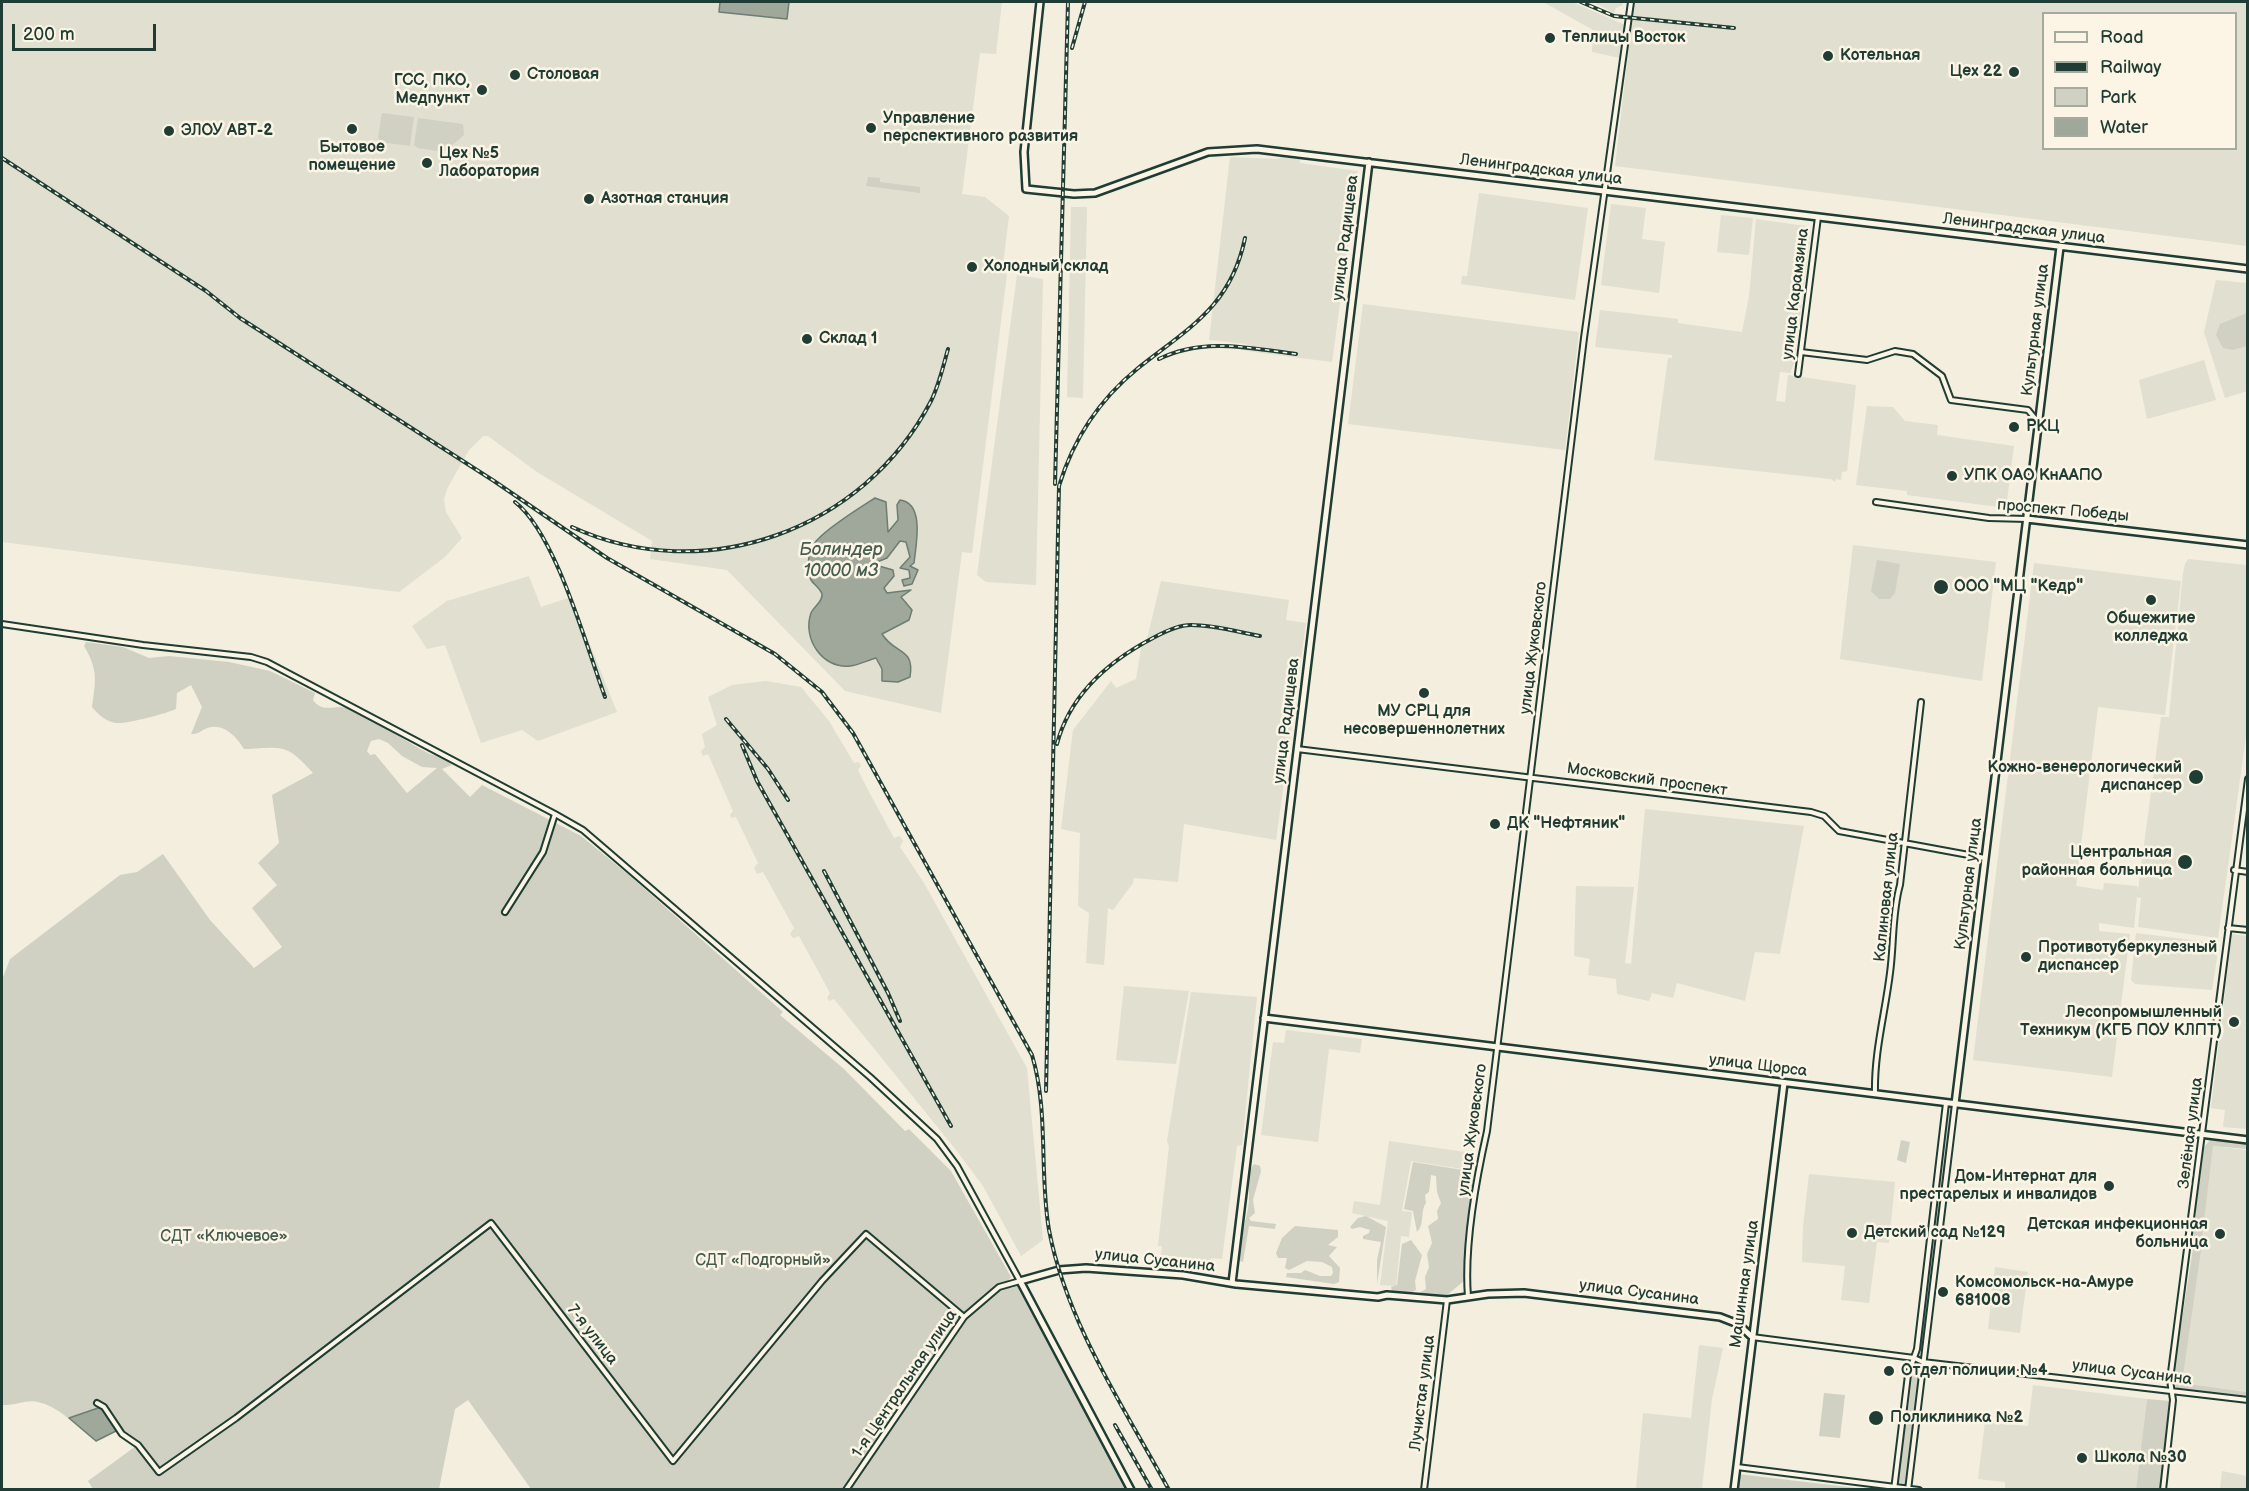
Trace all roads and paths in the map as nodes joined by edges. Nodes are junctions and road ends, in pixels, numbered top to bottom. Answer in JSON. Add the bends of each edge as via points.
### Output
{"nodes":[{"id":1,"x":1040,"y":2,"type":"edge"},
{"id":2,"x":1631,"y":2,"type":"edge"},
{"id":3,"x":1369,"y":162,"type":"junction"},
{"id":4,"x":1604,"y":191,"type":"junction"},
{"id":5,"x":1818,"y":217,"type":"junction"},
{"id":6,"x":2060,"y":247,"type":"junction"},
{"id":7,"x":2247,"y":269,"type":"edge"},
{"id":8,"x":1801,"y":352,"type":"junction"},
{"id":9,"x":1798,"y":374,"type":"dead end"},
{"id":10,"x":2038,"y":422,"type":"junction"},
{"id":11,"x":1876,"y":502,"type":"dead end"},
{"id":12,"x":2027,"y":519,"type":"junction"},
{"id":13,"x":2247,"y":545,"type":"edge"},
{"id":14,"x":2,"y":624,"type":"edge"},
{"id":15,"x":1921,"y":702,"type":"dead end"},
{"id":16,"x":1297,"y":749,"type":"junction"},
{"id":17,"x":1529,"y":776,"type":"junction"},
{"id":18,"x":2247,"y":779,"type":"edge"},
{"id":19,"x":2245,"y":808,"type":"edge"},
{"id":20,"x":555,"y":814,"type":"junction"},
{"id":21,"x":1905,"y":842,"type":"junction"},
{"id":22,"x":1986,"y":858,"type":"junction"},
{"id":23,"x":2234,"y":870,"type":"junction"},
{"id":24,"x":2247,"y":872,"type":"edge"},
{"id":25,"x":505,"y":912,"type":"dead end"},
{"id":26,"x":2228,"y":928,"type":"junction"},
{"id":27,"x":2247,"y":930,"type":"edge"},
{"id":28,"x":1264,"y":1018,"type":"junction"},
{"id":29,"x":1496,"y":1047,"type":"junction"},
{"id":30,"x":1784,"y":1083,"type":"junction"},
{"id":31,"x":1875,"y":1094,"type":"junction"},
{"id":32,"x":1946,"y":1103,"type":"junction"},
{"id":33,"x":1955,"y":1104,"type":"junction"},
{"id":34,"x":2203,"y":1134,"type":"junction"},
{"id":35,"x":2247,"y":1140,"type":"edge"},
{"id":36,"x":1020,"y":1281,"type":"junction"},
{"id":37,"x":1232,"y":1283,"type":"junction"},
{"id":38,"x":1468,"y":1297,"type":"junction"},
{"id":39,"x":1447,"y":1300,"type":"junction"},
{"id":40,"x":964,"y":1317,"type":"junction"},
{"id":41,"x":1751,"y":1336,"type":"junction"},
{"id":42,"x":1914,"y":1358,"type":"junction"},
{"id":43,"x":1923,"y":1362,"type":"junction"},
{"id":44,"x":2172,"y":1391,"type":"junction"},
{"id":45,"x":2247,"y":1400,"type":"edge"},
{"id":46,"x":97,"y":1403,"type":"dead end"},
{"id":47,"x":1737,"y":1467,"type":"junction"},
{"id":48,"x":1894,"y":1488,"type":"edge"},
{"id":49,"x":1908,"y":1489,"type":"edge"},
{"id":50,"x":846,"y":1490,"type":"edge"},
{"id":51,"x":1131,"y":1490,"type":"edge"},
{"id":52,"x":1424,"y":1490,"type":"edge"},
{"id":53,"x":1734,"y":1490,"type":"edge"},
{"id":54,"x":1919,"y":1490,"type":"edge"},
{"id":55,"x":2163,"y":1490,"type":"edge"}],
"edges":[{"from":1,"to":3,"type":"street","name":"Ленинградская улица","via":[[1024,152],[1026,189],[1095,193],[1185,159],[1235,148]]},
{"from":2,"to":4,"type":"street","name":"улица Жуковского"},
{"from":3,"to":4,"type":"street","name":"Ленинградская улица"},
{"from":3,"to":16,"type":"street","name":"улица Радищева"},
{"from":4,"to":5,"type":"street","name":"Ленинградская улица"},
{"from":4,"to":17,"type":"street","name":"улица Жуковского"},
{"from":5,"to":6,"type":"street","name":"Ленинградская улица"},
{"from":5,"to":8,"type":"street","name":"улица Карамзина"},
{"from":6,"to":7,"type":"street","name":"Ленинградская улица"},
{"from":6,"to":10,"type":"street","name":"Культурная улица"},
{"from":8,"to":9,"type":"street","name":"улица Карамзина"},
{"from":8,"to":10,"type":"street","via":[[1867,360],[1895,351],[1913,354],[1942,376],[1951,400],[2028,410]]},
{"from":10,"to":12,"type":"street","name":"Культурная улица"},
{"from":11,"to":12,"type":"street","name":"проспект Победы","via":[[1989,518]]},
{"from":12,"to":13,"type":"street","name":"проспект Победы"},
{"from":12,"to":22,"type":"street","name":"Культурная улица"},
{"from":14,"to":20,"type":"street","via":[[267,662]]},
{"from":15,"to":21,"type":"street","name":"Калиновая улица"},
{"from":16,"to":17,"type":"street","name":"Московский проспект"},
{"from":16,"to":28,"type":"street","name":"улица Радищева"},
{"from":17,"to":21,"type":"street","name":"Московский проспект","via":[[1811,812],[1824,816],[1839,831]]},
{"from":17,"to":29,"type":"street","name":"улица Жуковского"},
{"from":18,"to":19,"type":"street","name":"Зелёная улица"},
{"from":19,"to":23,"type":"street","name":"Зелёная улица"},
{"from":20,"to":25,"type":"street","via":[[543,852]]},
{"from":20,"to":36,"type":"street","via":[[583,830],[937,1139],[957,1166]]},
{"from":21,"to":22,"type":"street","name":"Московский проспект"},
{"from":21,"to":31,"type":"street","name":"Калиновая улица","via":[[1895,901],[1890,975],[1875,1061]]},
{"from":22,"to":33,"type":"street","name":"Культурная улица"},
{"from":23,"to":24,"type":"street"},
{"from":23,"to":26,"type":"street","name":"Зелёная улица"},
{"from":26,"to":27,"type":"street"},
{"from":26,"to":34,"type":"street","name":"Зелёная улица"},
{"from":28,"to":29,"type":"street","name":"улица Щорса"},
{"from":28,"to":37,"type":"street","name":"улица Радищева"},
{"from":29,"to":30,"type":"street","name":"улица Щорса"},
{"from":29,"to":38,"type":"street","name":"улица Жуковского","via":[[1471,1229]]},
{"from":30,"to":31,"type":"street","name":"улица Щорса"},
{"from":30,"to":41,"type":"street","name":"Машинная улица"},
{"from":31,"to":32,"type":"street","name":"улица Щорса"},
{"from":32,"to":33,"type":"street","name":"улица Щорса"},
{"from":32,"to":42,"type":"street"},
{"from":33,"to":34,"type":"street","name":"улица Щорса"},
{"from":33,"to":43,"type":"street","name":"Культурная улица"},
{"from":34,"to":35,"type":"street","name":"улица Щорса"},
{"from":34,"to":44,"type":"street","name":"Зелёная улица","via":[[2170,1380]]},
{"from":36,"to":37,"type":"street","name":"улица Сусанина","via":[[1059,1270],[1086,1268],[1184,1275]]},
{"from":36,"to":40,"type":"street","name":"1-я Центральная улица","via":[[999,1287]]},
{"from":36,"to":51,"type":"street"},
{"from":37,"to":39,"type":"street","name":"улица Сусанина"},
{"from":38,"to":39,"type":"street","name":"улица Сусанина"},
{"from":38,"to":41,"type":"street","name":"улица Сусанина","via":[[1524,1293],[1720,1317],[1738,1324]]},
{"from":39,"to":52,"type":"street","name":"Лучистая улица"},
{"from":40,"to":46,"type":"street","name":"7-я улица","via":[[866,1234],[822,1281],[673,1461],[491,1223],[159,1472]]},
{"from":40,"to":50,"type":"street","name":"1-я Центральная улица"},
{"from":41,"to":42,"type":"street","name":"улица Сусанина"},
{"from":41,"to":47,"type":"street","name":"Машинная улица"},
{"from":42,"to":43,"type":"street","name":"улица Сусанина"},
{"from":42,"to":48,"type":"street","via":[[1908,1375]]},
{"from":43,"to":44,"type":"street","name":"улица Сусанина"},
{"from":43,"to":49,"type":"street","name":"Культурная улица"},
{"from":44,"to":45,"type":"street","name":"улица Сусанина"},
{"from":44,"to":55,"type":"street","name":"Зелёная улица"},
{"from":47,"to":48,"type":"street"},
{"from":47,"to":53,"type":"street","name":"Машинная улица"},
{"from":48,"to":49,"type":"street"},
{"from":49,"to":54,"type":"street"}]}
